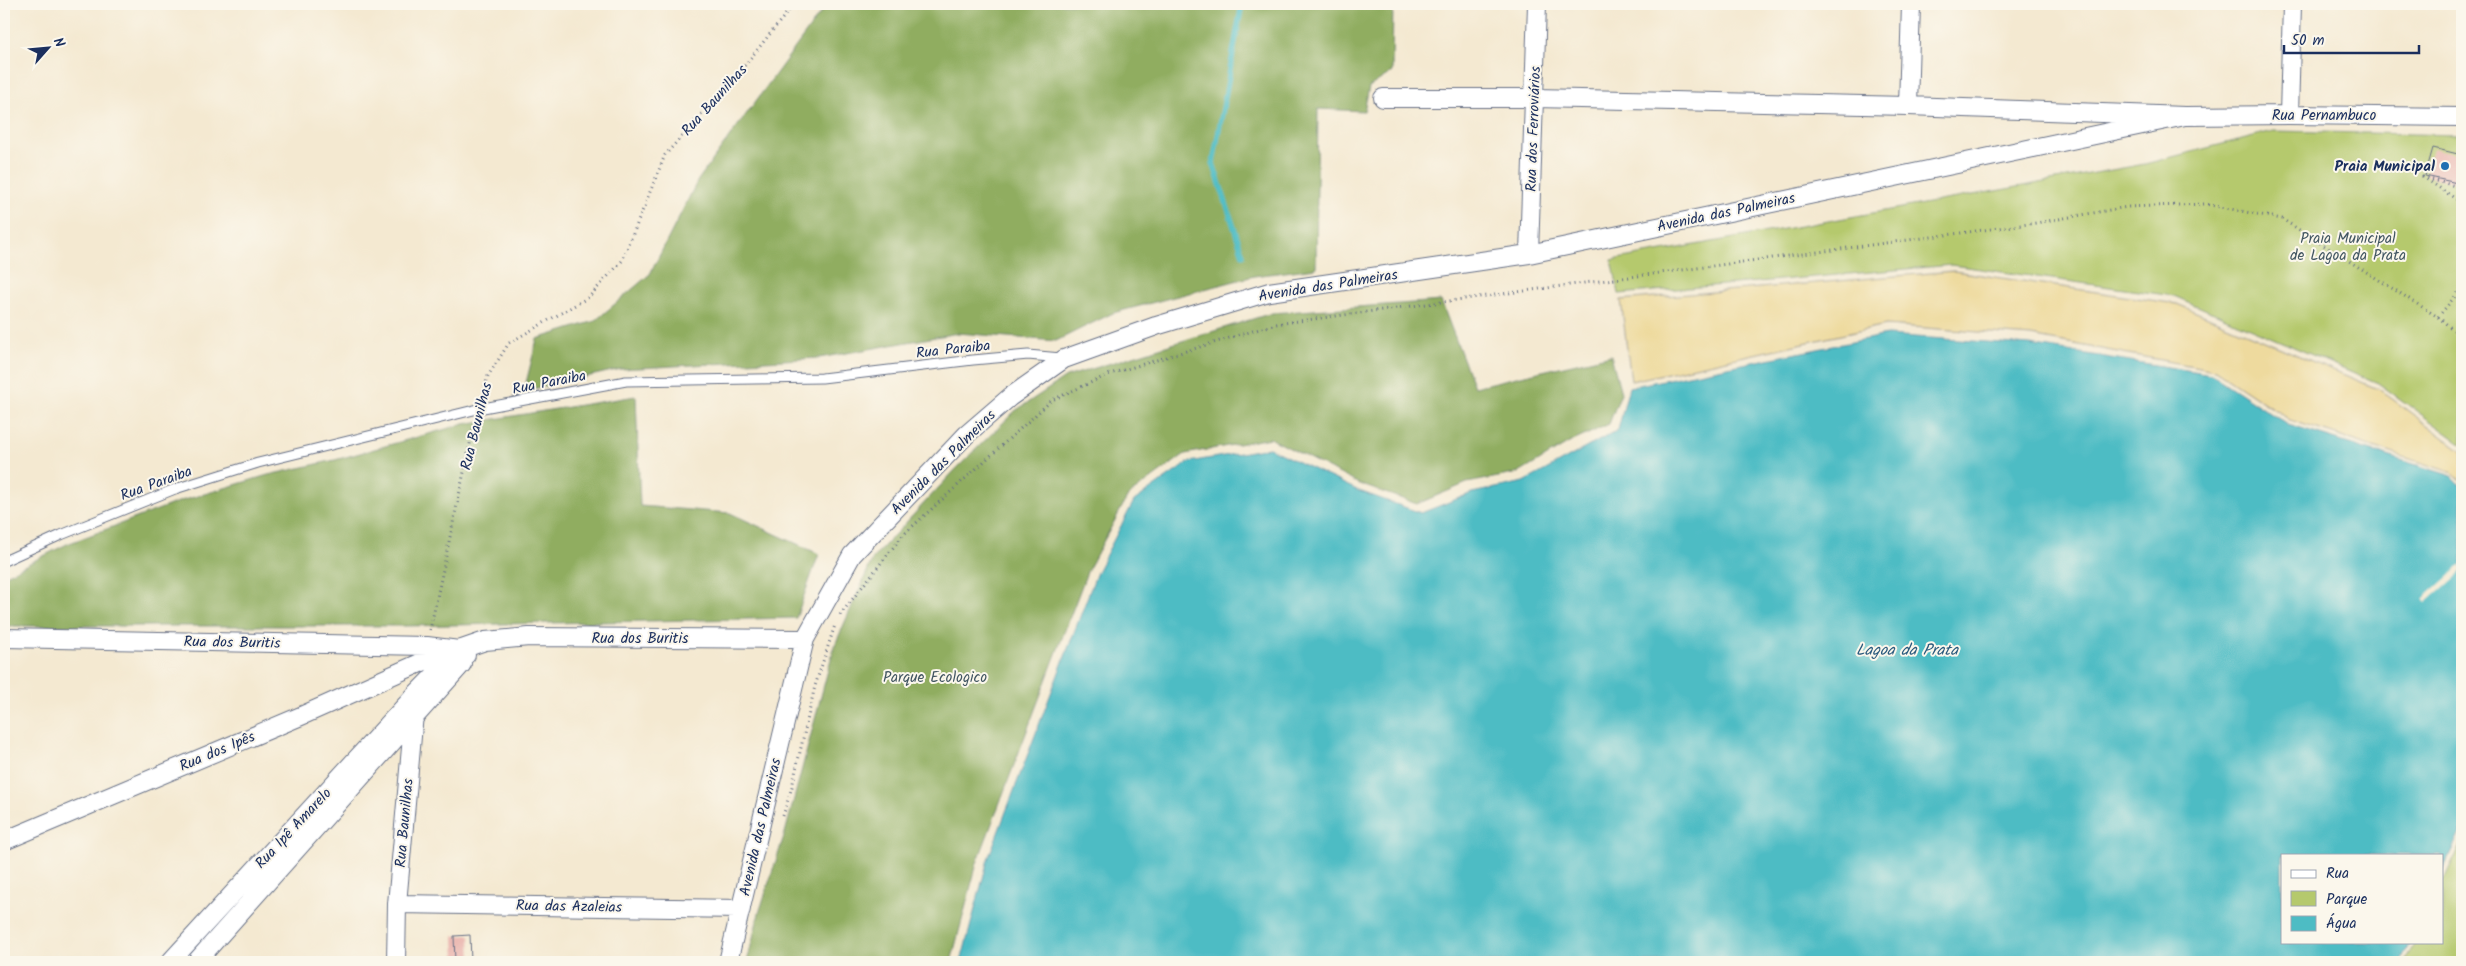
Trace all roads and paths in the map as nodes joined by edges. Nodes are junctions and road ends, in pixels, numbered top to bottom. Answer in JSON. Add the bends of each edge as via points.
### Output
{"nodes":[{"id":1,"x":794,"y":4,"type":"edge"},
{"id":2,"x":1537,"y":4,"type":"edge"},
{"id":3,"x":1911,"y":4,"type":"edge"},
{"id":4,"x":2292,"y":4,"type":"edge"},
{"id":5,"x":1383,"y":98,"type":"dead end"},
{"id":6,"x":1535,"y":98,"type":"junction"},
{"id":7,"x":1908,"y":106,"type":"junction"},
{"id":8,"x":2289,"y":114,"type":"junction"},
{"id":9,"x":2185,"y":116,"type":"junction"},
{"id":10,"x":2462,"y":117,"type":"edge"},
{"id":11,"x":2462,"y":188,"type":"edge"},
{"id":12,"x":2462,"y":203,"type":"edge"},
{"id":13,"x":1528,"y":254,"type":"junction"},
{"id":14,"x":2462,"y":288,"type":"edge"},
{"id":15,"x":2438,"y":317,"type":"junction"},
{"id":16,"x":2462,"y":337,"type":"edge"},
{"id":17,"x":1064,"y":359,"type":"junction"},
{"id":18,"x":478,"y":409,"type":"junction"},
{"id":19,"x":4,"y":561,"type":"edge"},
{"id":20,"x":4,"y":638,"type":"edge"},
{"id":21,"x":805,"y":639,"type":"junction"},
{"id":22,"x":468,"y":650,"type":"junction"},
{"id":23,"x":439,"y":660,"type":"junction"},
{"id":24,"x":416,"y":694,"type":"junction"},
{"id":25,"x":414,"y":717,"type":"junction"},
{"id":26,"x":780,"y":822,"type":"dead end"},
{"id":27,"x":4,"y":840,"type":"edge"},
{"id":28,"x":397,"y":904,"type":"junction"},
{"id":29,"x":741,"y":909,"type":"junction"},
{"id":30,"x":170,"y":962,"type":"edge"},
{"id":31,"x":196,"y":962,"type":"edge"},
{"id":32,"x":396,"y":962,"type":"edge"},
{"id":33,"x":728,"y":962,"type":"edge"}],
"edges":[{"from":1,"to":18,"type":"path","name":"Rua Baunilhas","via":[[745,65],[665,154],[622,261],[589,297],[508,343],[488,376]]},
{"from":2,"to":6,"type":"street","name":"Rua dos Ferroviários"},
{"from":3,"to":7,"type":"street"},
{"from":4,"to":8,"type":"street"},
{"from":5,"to":6,"type":"street"},
{"from":6,"to":7,"type":"street"},
{"from":6,"to":13,"type":"street","name":"Rua dos Ferroviários"},
{"from":7,"to":9,"type":"street"},
{"from":8,"to":9,"type":"street","name":"Rua Pernambuco"},
{"from":8,"to":10,"type":"street","name":"Rua Pernambuco"},
{"from":9,"to":13,"type":"street","name":"Avenida das Palmeiras"},
{"from":11,"to":12,"type":"path","via":[[2423,177]]},
{"from":13,"to":17,"type":"street","name":"Avenida das Palmeiras","via":[[1270,292],[1156,326]]},
{"from":14,"to":15,"type":"path"},
{"from":15,"to":16,"type":"path"},
{"from":15,"to":26,"type":"path","via":[[2282,219],[2206,204],[2127,208],[2036,223],[1276,324],[1110,374],[1052,400],[903,535],[837,620],[815,686],[792,787]]},
{"from":17,"to":18,"type":"lane","name":"Rua Paraiba","via":[[1028,355],[822,378],[626,381]]},
{"from":17,"to":21,"type":"street","name":"Avenida das Palmeiras","via":[[1010,397],[967,434],[852,555]]},
{"from":18,"to":19,"type":"lane","name":"Rua Paraiba","via":[[267,461],[185,486]]},
{"from":18,"to":23,"type":"path","name":"Rua Baunilhas"},
{"from":20,"to":23,"type":"street","name":"Rua dos Buritis"},
{"from":21,"to":22,"type":"street","name":"Rua dos Buritis","via":[[529,637]]},
{"from":21,"to":29,"type":"street","name":"Avenida das Palmeiras"},
{"from":22,"to":23,"type":"street","name":"Rua dos Buritis"},
{"from":22,"to":23,"type":"street"},
{"from":23,"to":24,"type":"street","name":"Rua Baunilhas"},
{"from":23,"to":25,"type":"street"},
{"from":23,"to":27,"type":"street","name":"Rua dos Ipês"},
{"from":24,"to":25,"type":"street","name":"Rua Baunilhas"},
{"from":24,"to":30,"type":"street","name":"Rua Ipê Amarelo"},
{"from":25,"to":28,"type":"street","name":"Rua Baunilhas"},
{"from":25,"to":31,"type":"street","name":"Rua Ipê Amarelo"},
{"from":28,"to":29,"type":"street","name":"Rua das Azaleias"},
{"from":28,"to":32,"type":"street","name":"Rua Baunilhas"},
{"from":29,"to":33,"type":"street","name":"Avenida das Palmeiras"}]}
